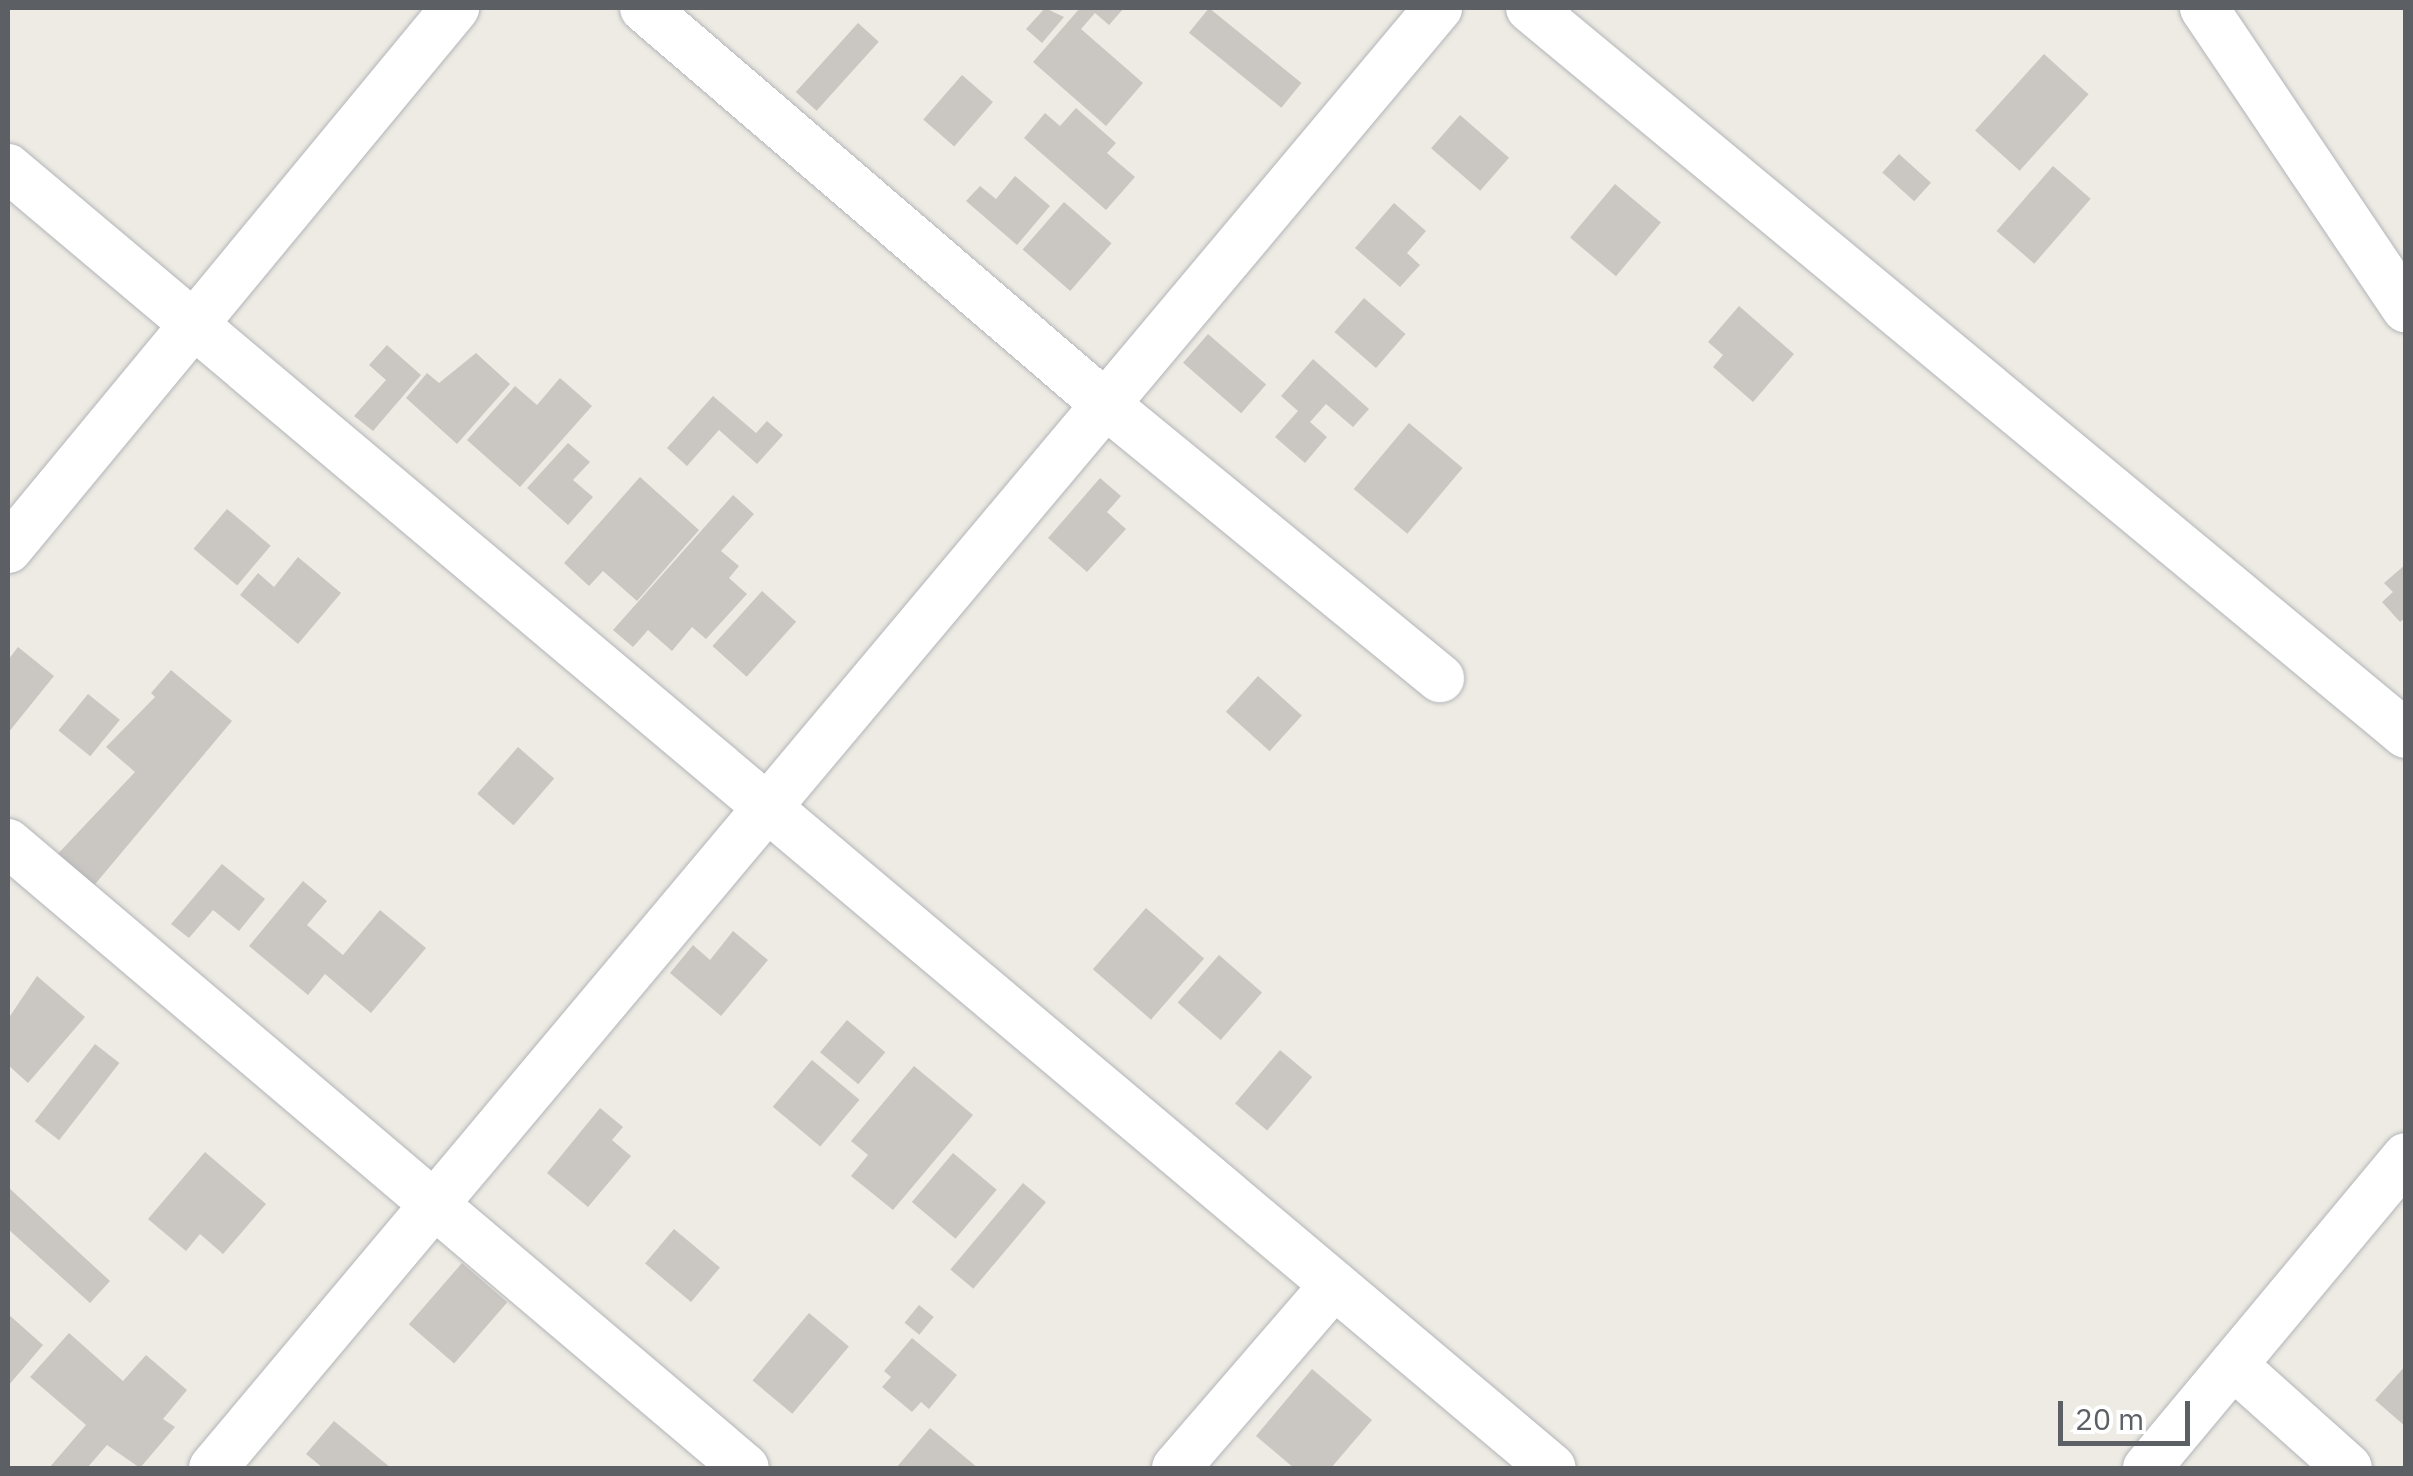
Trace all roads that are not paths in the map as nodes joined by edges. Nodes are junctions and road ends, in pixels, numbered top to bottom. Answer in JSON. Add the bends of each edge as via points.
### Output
{"nodes":[{"id":1,"x":456,"y":8,"type":"edge"},
{"id":2,"x":644,"y":8,"type":"edge"},
{"id":3,"x":1438,"y":8,"type":"edge"},
{"id":4,"x":1530,"y":8,"type":"edge"},
{"id":5,"x":2204,"y":8,"type":"edge"},
{"id":6,"x":8,"y":168,"type":"edge"},
{"id":7,"x":2406,"y":310,"type":"edge"},
{"id":8,"x":192,"y":324,"type":"junction"},
{"id":9,"x":1104,"y":404,"type":"junction"},
{"id":10,"x":8,"y":550,"type":"edge"},
{"id":11,"x":1440,"y":678,"type":"dead end"},
{"id":12,"x":2406,"y":734,"type":"edge"},
{"id":13,"x":766,"y":807,"type":"junction"},
{"id":14,"x":8,"y":843,"type":"edge"},
{"id":15,"x":2406,"y":1157,"type":"edge"},
{"id":16,"x":437,"y":1208,"type":"junction"},
{"id":17,"x":1334,"y":1285,"type":"junction"},
{"id":18,"x":2233,"y":1365,"type":"junction"},
{"id":19,"x":213,"y":1468,"type":"edge"},
{"id":20,"x":744,"y":1468,"type":"edge"},
{"id":21,"x":1176,"y":1468,"type":"edge"},
{"id":22,"x":1552,"y":1468,"type":"edge"},
{"id":23,"x":2147,"y":1468,"type":"edge"},
{"id":24,"x":2348,"y":1468,"type":"edge"}],
"edges":[{"from":1,"to":8,"type":"street"},
{"from":2,"to":9,"type":"street"},
{"from":3,"to":9,"type":"street"},
{"from":4,"to":12,"type":"street"},
{"from":5,"to":7,"type":"street"},
{"from":6,"to":8,"type":"street"},
{"from":8,"to":10,"type":"street"},
{"from":8,"to":13,"type":"street"},
{"from":9,"to":11,"type":"street"},
{"from":9,"to":13,"type":"street"},
{"from":13,"to":16,"type":"street"},
{"from":13,"to":17,"type":"street"},
{"from":14,"to":16,"type":"street"},
{"from":15,"to":18,"type":"street"},
{"from":16,"to":19,"type":"street"},
{"from":16,"to":20,"type":"street"},
{"from":17,"to":21,"type":"street"},
{"from":17,"to":22,"type":"street"},
{"from":18,"to":23,"type":"street"},
{"from":18,"to":24,"type":"street"}]}
